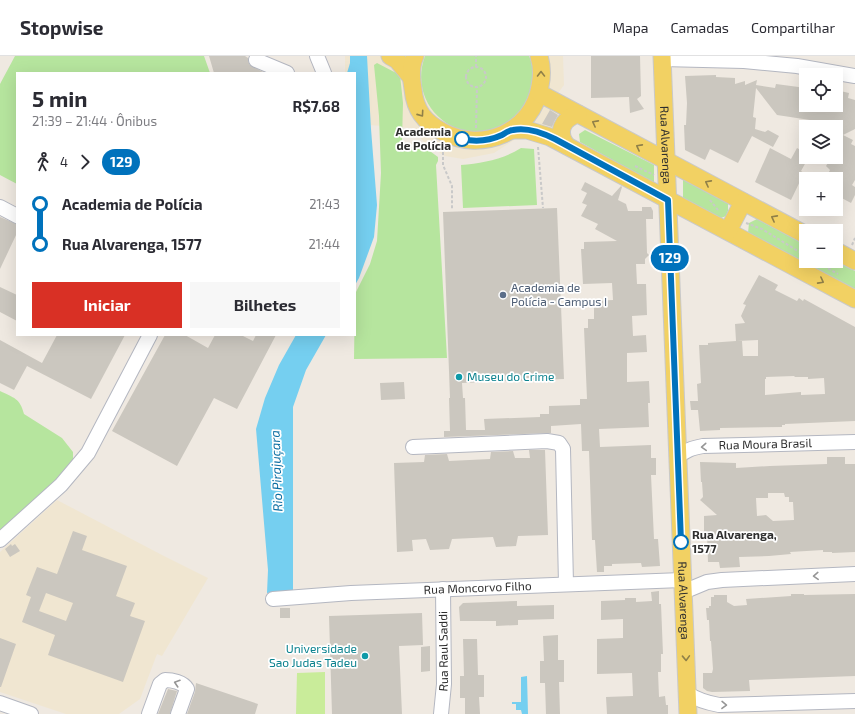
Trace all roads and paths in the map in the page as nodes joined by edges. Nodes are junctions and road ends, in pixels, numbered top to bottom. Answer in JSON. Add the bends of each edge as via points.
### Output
{"nodes":[{"id":1,"x":317,"y":56,"type":"edge"},
{"id":2,"x":390,"y":56,"type":"edge"},
{"id":3,"x":414,"y":56,"type":"edge"},
{"id":4,"x":476,"y":56,"type":"edge"},
{"id":5,"x":539,"y":56,"type":"edge"},
{"id":6,"x":662,"y":58,"type":"edge"},
{"id":7,"x":256,"y":60,"type":"dead end"},
{"id":8,"x":476,"y":67,"type":"junction"},
{"id":9,"x":285,"y":72,"type":"edge"},
{"id":10,"x":324,"y":72,"type":"edge"},
{"id":11,"x":855,"y":76,"type":"edge"},
{"id":12,"x":411,"y":77,"type":"junction"},
{"id":13,"x":477,"y":87,"type":"junction"},
{"id":14,"x":539,"y":93,"type":"junction"},
{"id":15,"x":578,"y":114,"type":"junction"},
{"id":16,"x":512,"y":130,"type":"junction"},
{"id":17,"x":476,"y":133,"type":"dead end"},
{"id":18,"x":538,"y":146,"type":"dead end"},
{"id":19,"x":567,"y":146,"type":"junction"},
{"id":20,"x":442,"y":147,"type":"dead end"},
{"id":21,"x":666,"y":161,"type":"junction"},
{"id":22,"x":632,"y":164,"type":"dead end"},
{"id":23,"x":667,"y":182,"type":"junction"},
{"id":24,"x":708,"y":197,"type":"dead end"},
{"id":25,"x":668,"y":200,"type":"junction"},
{"id":26,"x":743,"y":202,"type":"junction"},
{"id":27,"x":0,"y":207,"type":"edge"},
{"id":28,"x":543,"y":208,"type":"dead end"},
{"id":29,"x":452,"y":209,"type":"dead end"},
{"id":30,"x":16,"y":215,"type":"edge"},
{"id":31,"x":731,"y":225,"type":"junction"},
{"id":32,"x":799,"y":231,"type":"edge"},
{"id":33,"x":799,"y":252,"type":"edge"},
{"id":34,"x":843,"y":255,"type":"edge"},
{"id":35,"x":855,"y":261,"type":"edge"},
{"id":36,"x":828,"y":268,"type":"edge"},
{"id":37,"x":842,"y":276,"type":"dead end"},
{"id":38,"x":855,"y":299,"type":"edge"},
{"id":39,"x":149,"y":336,"type":"edge"},
{"id":40,"x":855,"y":442,"type":"edge"},
{"id":41,"x":413,"y":447,"type":"dead end"},
{"id":42,"x":678,"y":457,"type":"junction"},
{"id":43,"x":0,"y":540,"type":"edge"},
{"id":44,"x":855,"y":574,"type":"edge"},
{"id":45,"x":566,"y":584,"type":"junction"},
{"id":46,"x":683,"y":586,"type":"junction"},
{"id":47,"x":443,"y":589,"type":"junction"},
{"id":48,"x":273,"y":599,"type":"dead end"},
{"id":49,"x":687,"y":693,"type":"junction"},
{"id":50,"x":855,"y":701,"type":"edge"},
{"id":51,"x":0,"y":703,"type":"edge"},
{"id":52,"x":31,"y":714,"type":"edge"},
{"id":53,"x":149,"y":714,"type":"edge"},
{"id":54,"x":178,"y":714,"type":"edge"},
{"id":55,"x":441,"y":714,"type":"edge"},
{"id":56,"x":688,"y":714,"type":"edge"}],
"edges":[{"from":1,"to":10,"type":"street"},
{"from":2,"to":12,"type":"main road","via":[[397,60]]},
{"from":3,"to":12,"type":"main road"},
{"from":4,"to":8,"type":"path"},
{"from":14,"to":5,"type":"main road","one_way":true,"via":[[542,76]]},
{"from":6,"to":11,"type":"street","via":[[759,62]]},
{"from":6,"to":21,"type":"main road","name":"Rua Alvarenga"},
{"from":7,"to":9,"type":"street"},
{"from":8,"to":13,"type":"path","via":[[482,69],[487,77],[485,83]]},
{"from":8,"to":13,"type":"path","via":[[467,72],[466,79],[470,85]]},
{"from":12,"to":16,"type":"main road","one_way":true,"via":[[414,101],[418,110],[433,126],[453,137],[470,141],[488,139]]},
{"from":13,"to":17,"type":"path"},
{"from":14,"to":15,"type":"main road"},
{"from":14,"to":16,"type":"main road","via":[[528,114]]},
{"from":15,"to":19,"type":"main road","via":[[570,116],[562,129],[562,140]]},
{"from":21,"to":15,"type":"main road","one_way":true},
{"from":16,"to":19,"type":"main road","via":[[535,132]]},
{"from":18,"to":28,"type":"path"},
{"from":19,"to":25,"type":"main road"},
{"from":20,"to":29,"type":"path","via":[[443,166],[452,186]]},
{"from":21,"to":23,"type":"main road","name":"Rua Alvarenga"},
{"from":26,"to":21,"type":"main road","one_way":true},
{"from":22,"to":23,"type":"path"},
{"from":23,"to":25,"type":"main road","name":"Rua Alvarenga"},
{"from":24,"to":31,"type":"path"},
{"from":25,"to":31,"type":"main road"},
{"from":25,"to":42,"type":"main road","name":"Rua Alvarenga"},
{"from":26,"to":31,"type":"main road"},
{"from":32,"to":26,"type":"main road","one_way":true},
{"from":27,"to":30,"type":"street"},
{"from":31,"to":33,"type":"path","via":[[762,229]]},
{"from":31,"to":38,"type":"main road","one_way":true},
{"from":34,"to":35,"type":"main road"},
{"from":36,"to":37,"type":"path"},
{"from":39,"to":43,"type":"street","via":[[88,452],[61,485]]},
{"from":40,"to":42,"type":"street","name":"Rua Moura Brasil","one_way":true,"via":[[703,446],[691,448]]},
{"from":41,"to":45,"type":"street","via":[[547,441],[559,443],[563,449]]},
{"from":42,"to":46,"type":"main road","name":"Rua Alvarenga"},
{"from":44,"to":46,"type":"street","name":"Rua Moncorvo Filho","one_way":true,"via":[[722,580]]},
{"from":45,"to":46,"type":"street","name":"Rua Moncorvo Filho"},
{"from":45,"to":47,"type":"street","name":"Rua Moncorvo Filho"},
{"from":46,"to":49,"type":"main road","name":"Rua Alvarenga","one_way":true},
{"from":47,"to":48,"type":"street","name":"Rua Moncorvo Filho"},
{"from":47,"to":55,"type":"street","name":"Rua Raul Saddi","via":[[444,684]]},
{"from":49,"to":50,"type":"street","one_way":true,"via":[[703,702],[719,705]]},
{"from":49,"to":56,"type":"main road","name":"Rua Alvarenga"},
{"from":51,"to":52,"type":"street"},
{"from":54,"to":53,"type":"street","one_way":true,"via":[[187,689],[182,683],[165,680],[160,684]]}]}
